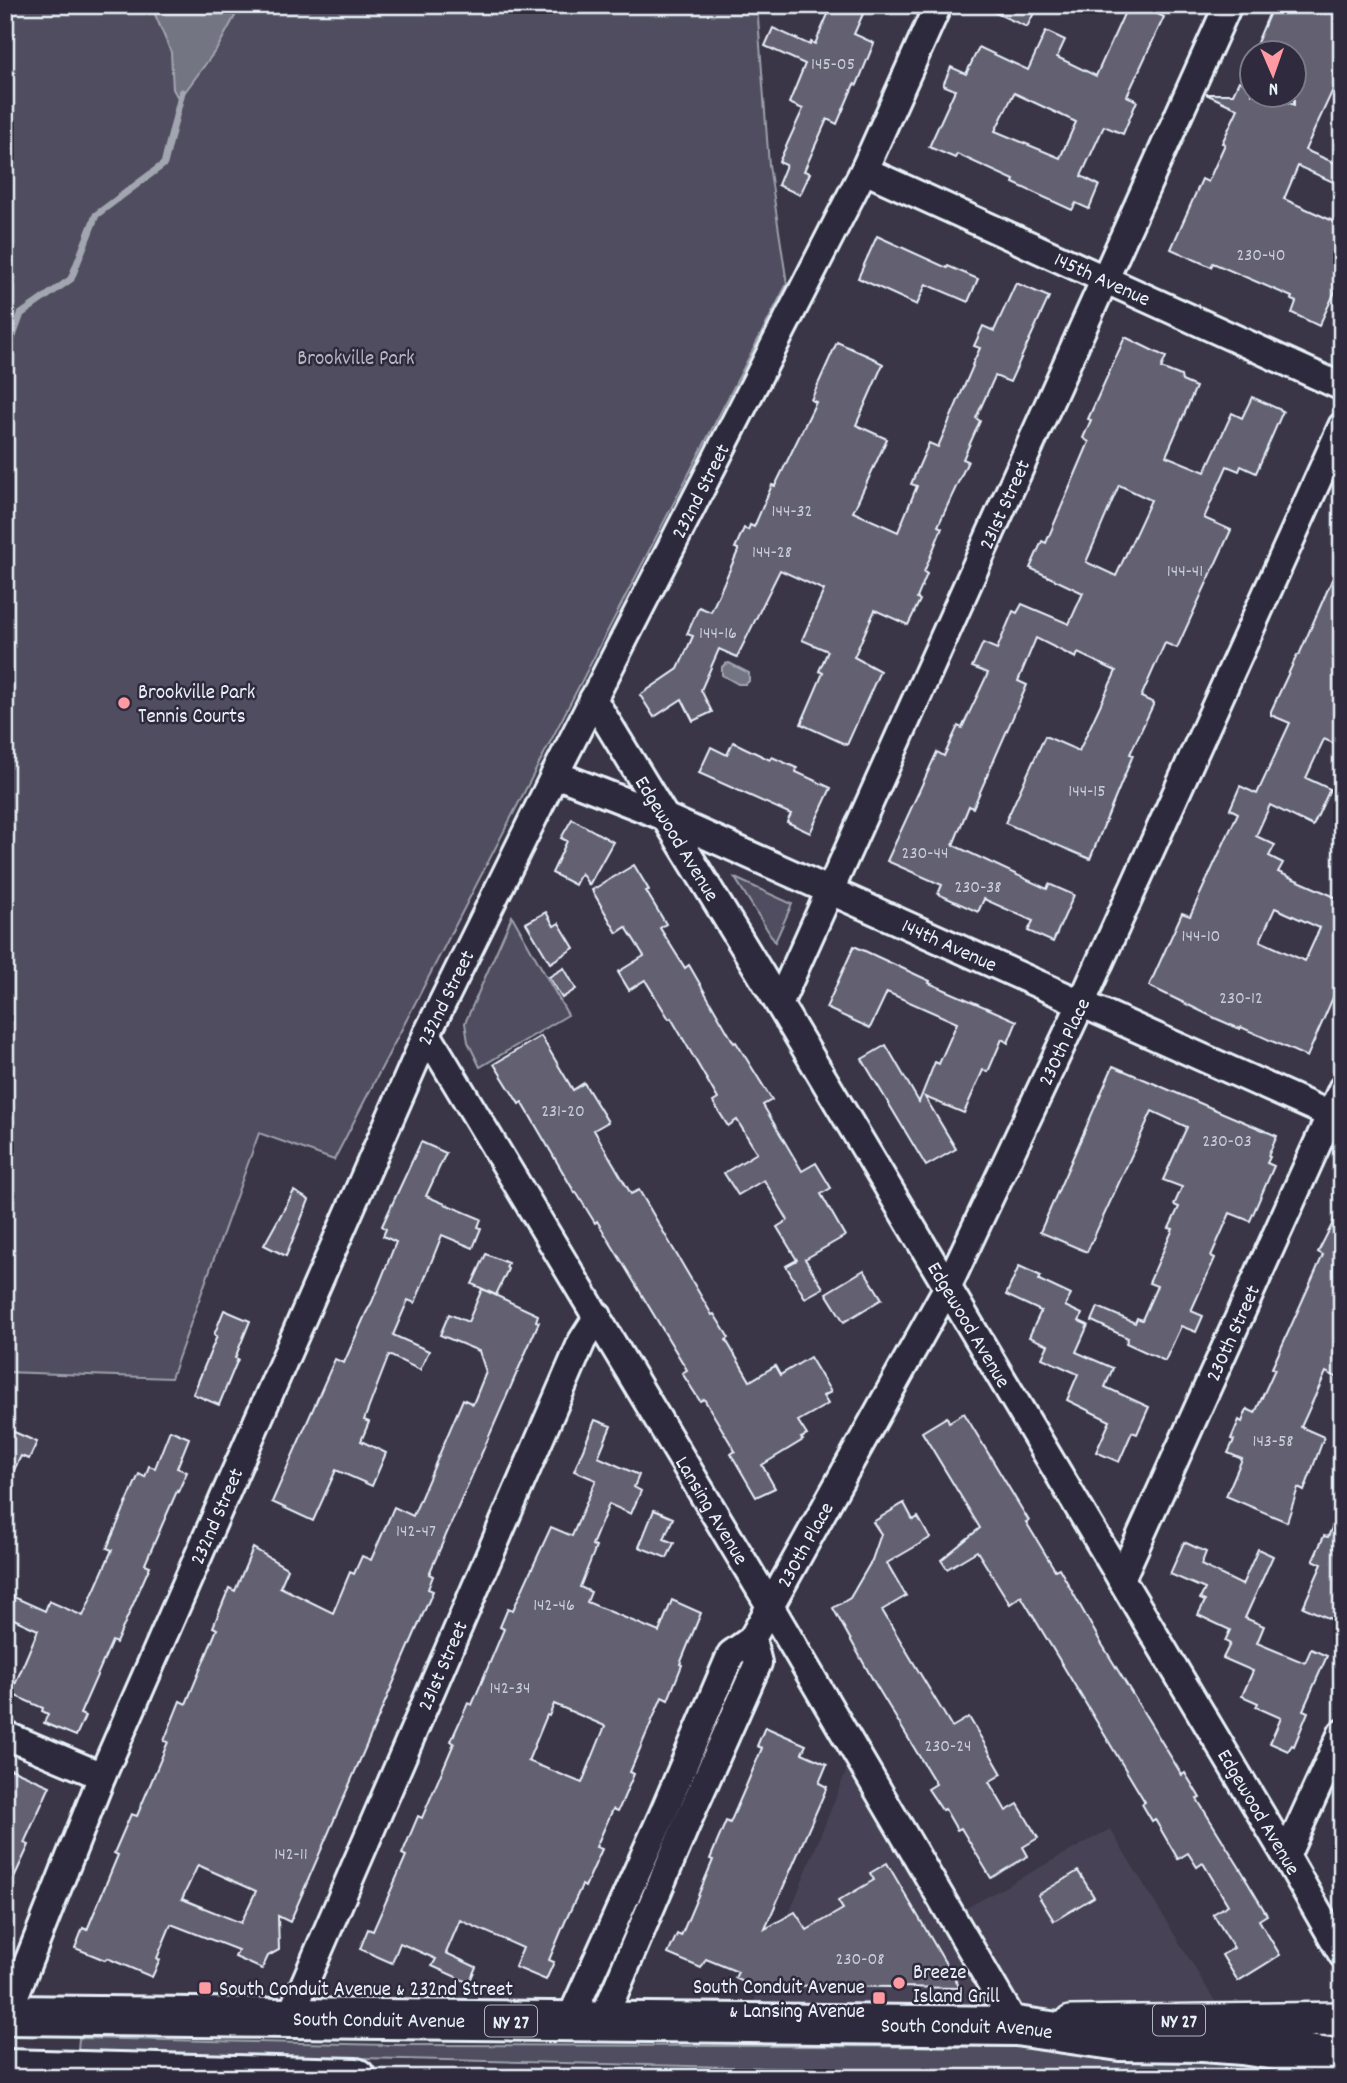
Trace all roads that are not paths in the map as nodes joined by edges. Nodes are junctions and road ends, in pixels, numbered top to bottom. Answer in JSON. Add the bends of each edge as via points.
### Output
{"nodes":[{"id":1,"x":938,"y":5,"type":"edge"},
{"id":2,"x":1228,"y":5,"type":"edge"},
{"id":3,"x":864,"y":170,"type":"junction"},
{"id":4,"x":1104,"y":280,"type":"junction"},
{"id":5,"x":1342,"y":387,"type":"edge"},
{"id":6,"x":1342,"y":426,"type":"edge"},
{"id":7,"x":593,"y":699,"type":"junction"},
{"id":8,"x":555,"y":774,"type":"junction"},
{"id":9,"x":665,"y":817,"type":"junction"},
{"id":10,"x":830,"y":891,"type":"junction"},
{"id":11,"x":779,"y":1004,"type":"junction"},
{"id":12,"x":1081,"y":1004,"type":"junction"},
{"id":13,"x":427,"y":1034,"type":"junction"},
{"id":14,"x":1342,"y":1089,"type":"edge"},
{"id":15,"x":1336,"y":1118,"type":"edge"},
{"id":16,"x":947,"y":1288,"type":"junction"},
{"id":17,"x":598,"y":1316,"type":"junction"},
{"id":18,"x":1121,"y":1579,"type":"junction"},
{"id":19,"x":770,"y":1606,"type":"junction"},
{"id":20,"x":1342,"y":1733,"type":"edge"},
{"id":21,"x":5,"y":1735,"type":"edge"},
{"id":22,"x":102,"y":1776,"type":"junction"},
{"id":23,"x":1286,"y":1856,"type":"junction"},
{"id":24,"x":1342,"y":1954,"type":"edge"},
{"id":25,"x":6,"y":2015,"type":"edge"},
{"id":26,"x":290,"y":2017,"type":"junction"},
{"id":27,"x":1342,"y":2019,"type":"edge"},
{"id":28,"x":585,"y":2022,"type":"junction"},
{"id":29,"x":1016,"y":2026,"type":"junction"},
{"id":30,"x":1342,"y":2060,"type":"edge"},
{"id":31,"x":5,"y":2069,"type":"edge"},
{"id":32,"x":356,"y":2078,"type":"edge"}],
"edges":[{"from":1,"to":3,"type":"street","name":"232nd Street"},
{"from":2,"to":4,"type":"street","name":"231st Street"},
{"from":3,"to":4,"type":"street","name":"145th Avenue"},
{"from":3,"to":7,"type":"street","name":"232nd Street"},
{"from":4,"to":5,"type":"street","name":"145th Avenue"},
{"from":4,"to":10,"type":"street","name":"231st Street"},
{"from":6,"to":12,"type":"street","name":"230th Place"},
{"from":7,"to":8,"type":"street","name":"232nd Street"},
{"from":7,"to":9,"type":"street","name":"Edgewood Avenue"},
{"from":8,"to":9,"type":"street","name":"144th Avenue"},
{"from":8,"to":13,"type":"street","name":"232nd Street"},
{"from":9,"to":10,"type":"street","name":"144th Avenue"},
{"from":9,"to":11,"type":"street","name":"Edgewood Avenue"},
{"from":10,"to":11,"type":"street","name":"231st Street"},
{"from":10,"to":12,"type":"street","name":"144th Avenue"},
{"from":11,"to":16,"type":"street","name":"Edgewood Avenue"},
{"from":12,"to":15,"type":"street","name":"144th Avenue"},
{"from":12,"to":16,"type":"street","name":"230th Place"},
{"from":13,"to":17,"type":"street","name":"Lansing Avenue"},
{"from":13,"to":22,"type":"street","name":"232nd Street"},
{"from":14,"to":15,"type":"street","name":"230th Street"},
{"from":15,"to":18,"type":"street","name":"230th Street"},
{"from":16,"to":18,"type":"street","name":"Edgewood Avenue"},
{"from":16,"to":19,"type":"street","name":"230th Place"},
{"from":17,"to":19,"type":"street","name":"Lansing Avenue"},
{"from":17,"to":26,"type":"street","name":"231st Street","via":[[582,1342]]},
{"from":18,"to":23,"type":"street","name":"Edgewood Avenue"},
{"from":19,"to":28,"type":"street","name":"230th Place","via":[[752,1639],[758,1663],[674,1821]]},
{"from":19,"to":29,"type":"street","name":"Lansing Avenue"},
{"from":20,"to":23,"type":"street"},
{"from":21,"to":22,"type":"street"},
{"from":22,"to":25,"type":"street","name":"232nd Street"},
{"from":23,"to":24,"type":"street","name":"Edgewood Avenue"},
{"from":25,"to":26,"type":"highway","name":"South Conduit Avenue","number":"NY 27"},
{"from":26,"to":28,"type":"highway","name":"South Conduit Avenue","number":"NY 27"},
{"from":27,"to":29,"type":"main road","name":"South Conduit Avenue","number":"NY 27"},
{"from":28,"to":29,"type":"highway","name":"South Conduit Avenue","number":"NY 27"},
{"from":29,"to":30,"type":"highway","via":[[1120,2041],[1242,2045]]},
{"from":31,"to":32,"type":"highway"}]}
